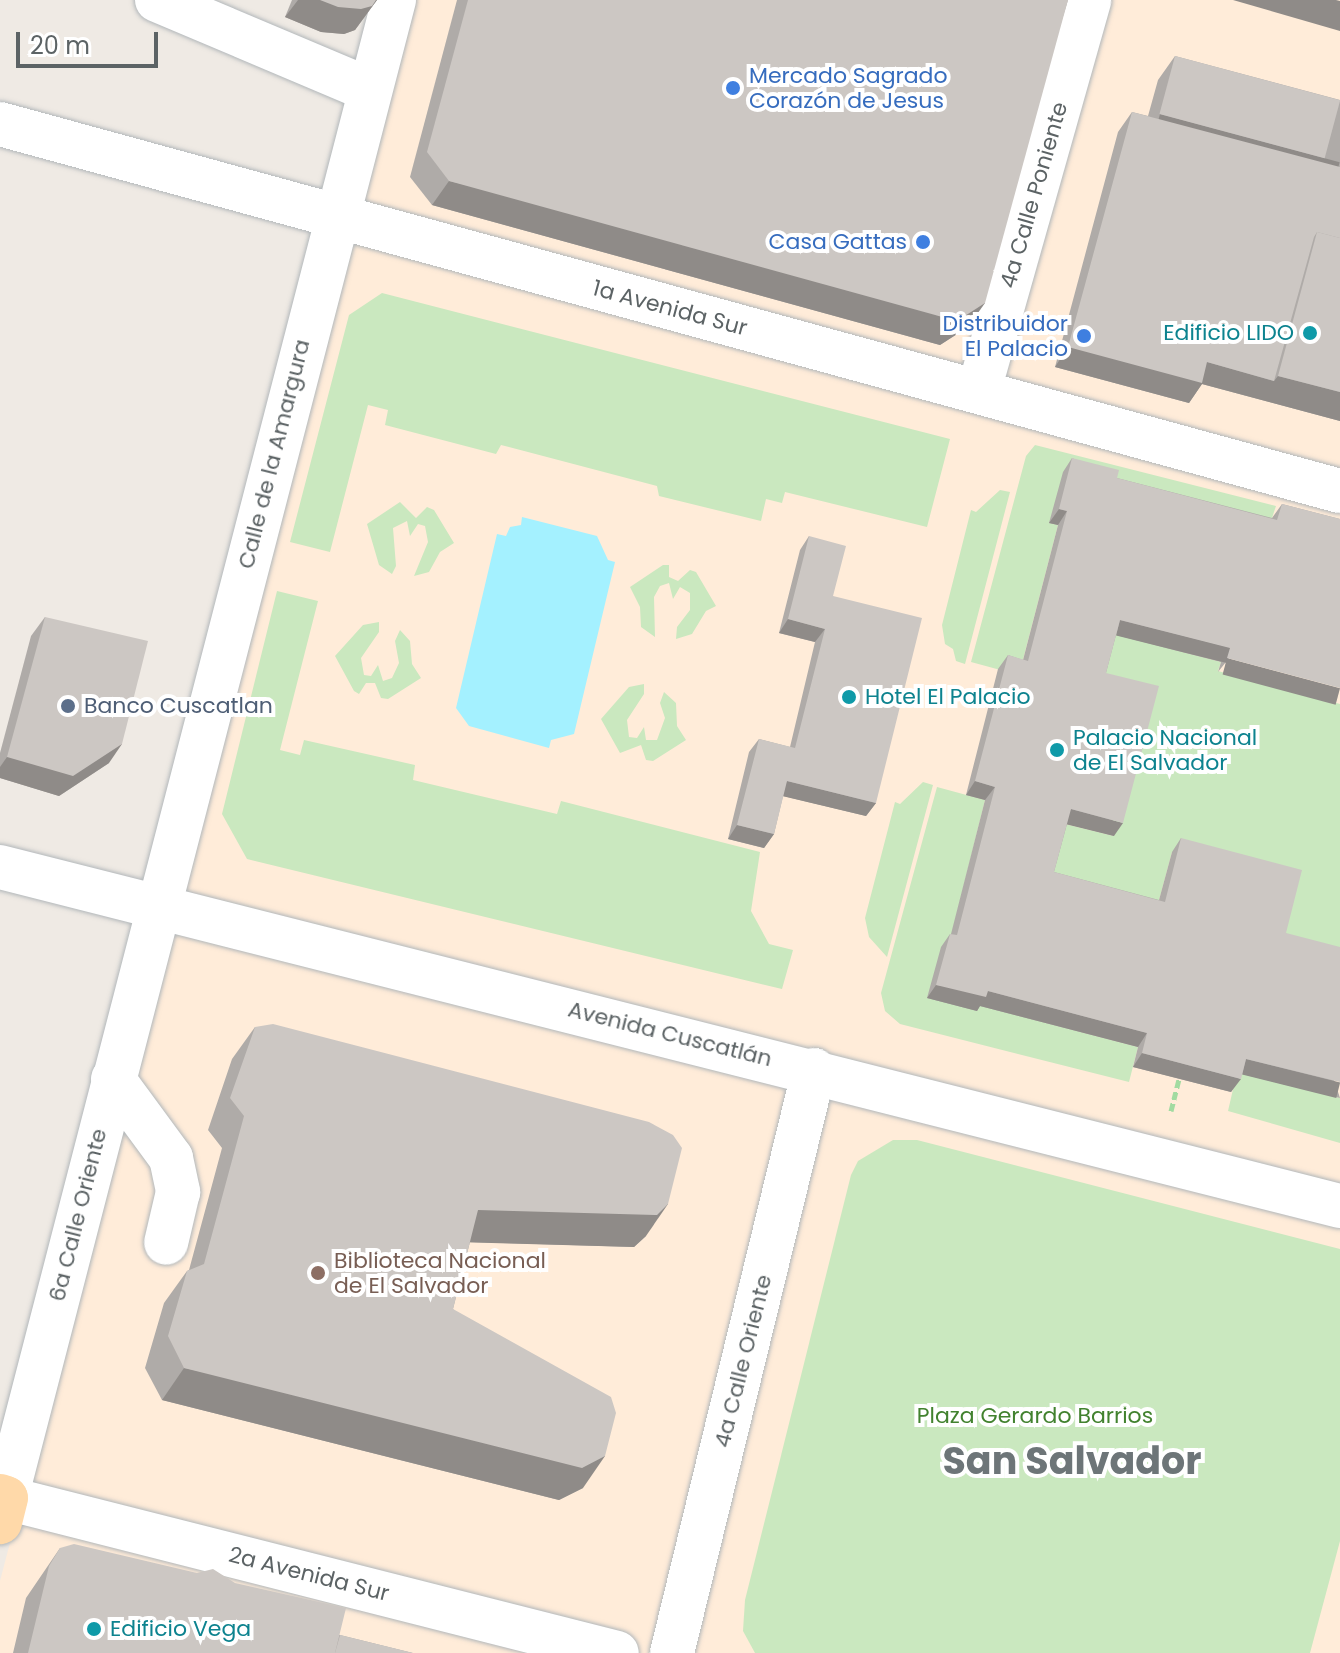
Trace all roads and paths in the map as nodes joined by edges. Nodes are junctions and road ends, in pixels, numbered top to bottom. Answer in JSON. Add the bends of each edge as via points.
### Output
{"nodes":[{"id":1,"x":157,"y":0,"type":"edge"},
{"id":2,"x":394,"y":0,"type":"edge"},
{"id":3,"x":1089,"y":0,"type":"edge"},
{"id":4,"x":370,"y":90,"type":"junction"},
{"id":5,"x":0,"y":124,"type":"edge"},
{"id":6,"x":335,"y":218,"type":"junction"},
{"id":7,"x":979,"y":390,"type":"junction"},
{"id":8,"x":1340,"y":491,"type":"edge"},
{"id":9,"x":0,"y":867,"type":"edge"},
{"id":10,"x":156,"y":908,"type":"junction"},
{"id":11,"x":814,"y":1070,"type":"junction"},
{"id":12,"x":113,"y":1079,"type":"junction"},
{"id":13,"x":1179,"y":1079,"type":"edge"},
{"id":14,"x":1171,"y":1111,"type":"dead end"},
{"id":15,"x":1340,"y":1206,"type":"edge"},
{"id":16,"x":166,"y":1243,"type":"dead end"},
{"id":17,"x":2,"y":1505,"type":"edge"},
{"id":18,"x":617,"y":1653,"type":"edge"},
{"id":19,"x":672,"y":1653,"type":"edge"}],
"edges":[{"from":1,"to":4,"type":"street"},
{"from":2,"to":4,"type":"street","name":"Calle de la Amargura"},
{"from":3,"to":7,"type":"street","name":"4a Calle Poniente"},
{"from":4,"to":6,"type":"street","name":"Calle de la Amargura"},
{"from":5,"to":6,"type":"street","name":"1a Avenida Sur"},
{"from":6,"to":7,"type":"street","name":"1a Avenida Sur"},
{"from":6,"to":10,"type":"street","name":"Calle de la Amargura"},
{"from":7,"to":8,"type":"street","name":"1a Avenida Sur"},
{"from":9,"to":10,"type":"street","name":"Avenida Cuscatlán"},
{"from":10,"to":11,"type":"street","name":"Avenida Cuscatlán"},
{"from":10,"to":12,"type":"street","name":"6a Calle Oriente"},
{"from":11,"to":15,"type":"street","name":"Avenida Cuscatlán"},
{"from":11,"to":19,"type":"street","name":"4a Calle Oriente"},
{"from":12,"to":16,"type":"street","via":[[171,1158],[178,1192]]},
{"from":12,"to":17,"type":"street","name":"6a Calle Oriente"},
{"from":13,"to":14,"type":"path"},
{"from":17,"to":18,"type":"street","name":"2a Avenida Sur"}]}
